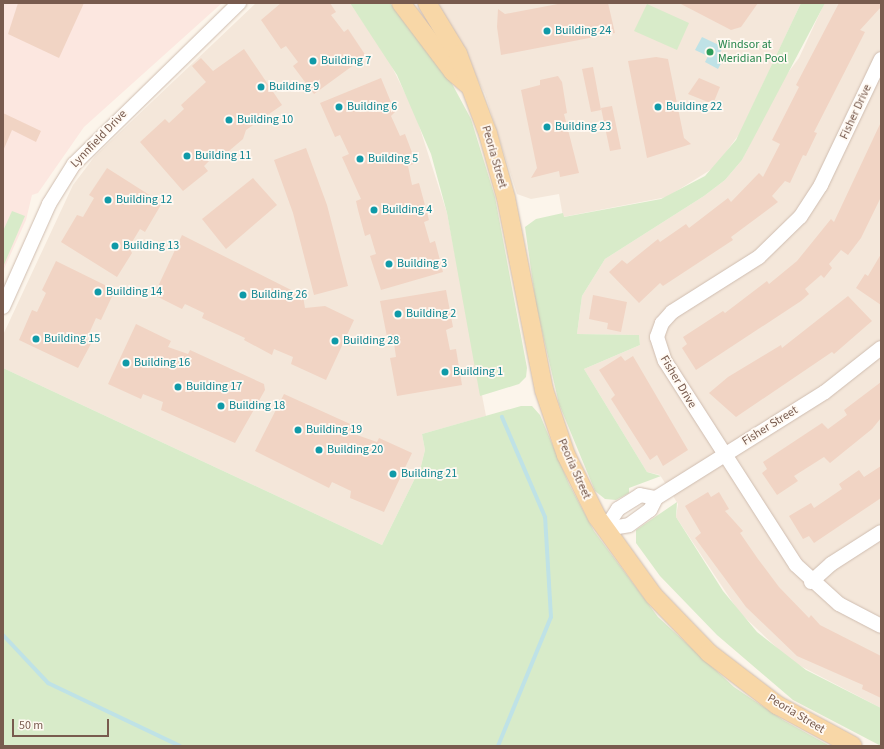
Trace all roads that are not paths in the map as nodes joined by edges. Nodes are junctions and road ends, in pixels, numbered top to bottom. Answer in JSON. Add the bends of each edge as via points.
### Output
{"nodes":[{"id":1,"x":239,"y":3,"type":"edge"},
{"id":2,"x":401,"y":3,"type":"edge"},
{"id":3,"x":427,"y":3,"type":"edge"},
{"id":4,"x":881,"y":59,"type":"edge"},
{"id":5,"x":467,"y":84,"type":"junction"},
{"id":6,"x":3,"y":307,"type":"edge"},
{"id":7,"x":881,"y":348,"type":"edge"},
{"id":8,"x":724,"y":455,"type":"junction"},
{"id":9,"x":605,"y":529,"type":"junction"},
{"id":10,"x":881,"y":532,"type":"edge"},
{"id":11,"x":812,"y":582,"type":"junction"},
{"id":12,"x":881,"y":626,"type":"edge"},
{"id":13,"x":853,"y":746,"type":"edge"}],
"edges":[{"from":1,"to":6,"type":"street","name":"Lynnfield Drive","via":[[74,164],[53,197]]},
{"from":2,"to":5,"type":"main road","name":"Peoria Street","via":[[453,72]]},
{"from":3,"to":5,"type":"main road","name":"Peoria Street","via":[[458,54]]},
{"from":4,"to":8,"type":"street","name":"Fisher Drive","via":[[817,193],[796,223],[766,252],[672,312],[659,328],[658,341],[662,356]]},
{"from":5,"to":9,"type":"main road","name":"Peoria Street","via":[[488,134],[502,181],[547,401],[571,464]]},
{"from":7,"to":8,"type":"street","name":"Fisher Street","via":[[833,386]]},
{"from":8,"to":9,"type":"street","name":"Fisher Street","via":[[656,498],[650,510],[629,524]]},
{"from":8,"to":11,"type":"street","name":"Fisher Drive","via":[[784,548]]},
{"from":9,"to":13,"type":"main road","name":"Peoria Street","via":[[654,596],[716,658],[777,705]]},
{"from":10,"to":11,"type":"street","via":[[831,564]]},
{"from":11,"to":12,"type":"street","name":"Fisher Drive","via":[[839,604]]}]}
